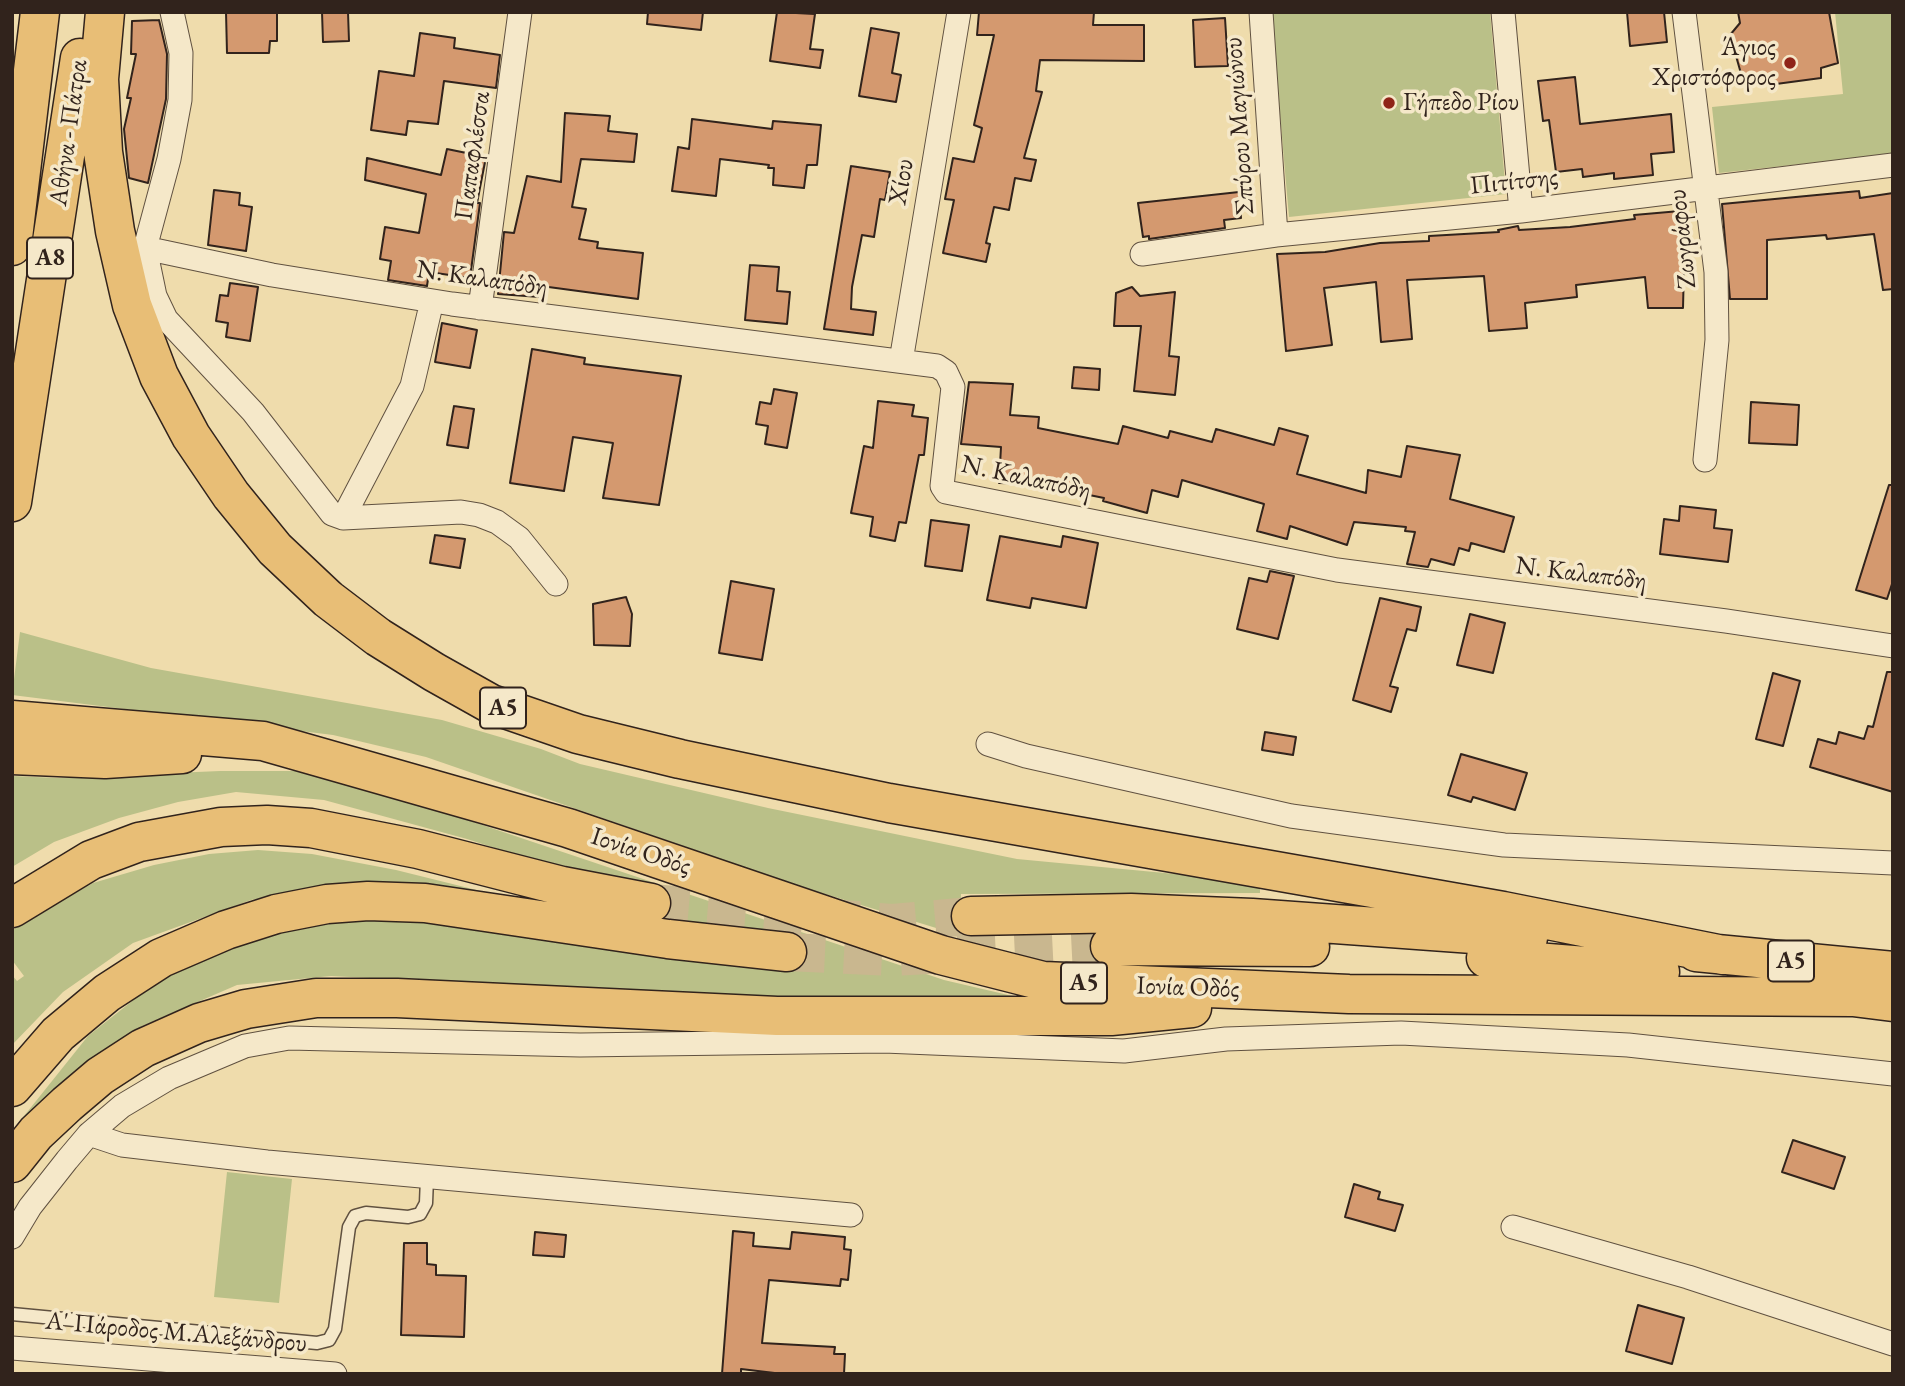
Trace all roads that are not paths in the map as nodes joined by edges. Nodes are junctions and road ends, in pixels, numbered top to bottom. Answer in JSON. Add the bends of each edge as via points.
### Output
{"nodes":[{"id":1,"x":40,"y":12,"type":"edge"},
{"id":2,"x":86,"y":12,"type":"edge"},
{"id":3,"x":105,"y":12,"type":"edge"},
{"id":4,"x":172,"y":12,"type":"edge"},
{"id":5,"x":520,"y":12,"type":"edge"},
{"id":6,"x":959,"y":12,"type":"edge"},
{"id":7,"x":1261,"y":12,"type":"edge"},
{"id":8,"x":1503,"y":12,"type":"edge"},
{"id":9,"x":1684,"y":12,"type":"edge"},
{"id":10,"x":1893,"y":166,"type":"edge"},
{"id":11,"x":1706,"y":188,"type":"junction"},
{"id":12,"x":1521,"y":211,"type":"junction"},
{"id":13,"x":1276,"y":236,"type":"junction"},
{"id":14,"x":12,"y":246,"type":"edge"},
{"id":15,"x":145,"y":248,"type":"junction"},
{"id":16,"x":1142,"y":254,"type":"dead end"},
{"id":17,"x":432,"y":301,"type":"junction"},
{"id":18,"x":481,"y":308,"type":"junction"},
{"id":19,"x":901,"y":362,"type":"junction"},
{"id":20,"x":1705,"y":460,"type":"dead end"},
{"id":21,"x":12,"y":502,"type":"edge"},
{"id":22,"x":343,"y":518,"type":"junction"},
{"id":23,"x":556,"y":584,"type":"dead end"},
{"id":24,"x":1893,"y":646,"type":"edge"},
{"id":25,"x":25,"y":739,"type":"edge"},
{"id":26,"x":988,"y":744,"type":"dead end"},
{"id":27,"x":1893,"y":863,"type":"edge"},
{"id":28,"x":651,"y":904,"type":"tunnel mouth"},
{"id":29,"x":12,"y":908,"type":"edge"},
{"id":30,"x":971,"y":916,"type":"tunnel mouth"},
{"id":31,"x":1110,"y":946,"type":"tunnel mouth"},
{"id":32,"x":787,"y":952,"type":"tunnel mouth"},
{"id":33,"x":1723,"y":955,"type":"junction"},
{"id":34,"x":1893,"y":971,"type":"edge"},
{"id":35,"x":1349,"y":994,"type":"junction"},
{"id":36,"x":1853,"y":997,"type":"junction"},
{"id":37,"x":1893,"y":1002,"type":"edge"},
{"id":38,"x":1893,"y":1074,"type":"edge"},
{"id":39,"x":12,"y":1087,"type":"edge"},
{"id":40,"x":89,"y":1134,"type":"junction"},
{"id":41,"x":12,"y":1163,"type":"edge"},
{"id":42,"x":427,"y":1178,"type":"junction"},
{"id":43,"x":851,"y":1214,"type":"dead end"},
{"id":44,"x":1513,"y":1227,"type":"dead end"},
{"id":45,"x":12,"y":1237,"type":"edge"},
{"id":46,"x":12,"y":1314,"type":"edge"},
{"id":47,"x":1893,"y":1344,"type":"edge"},
{"id":48,"x":12,"y":1348,"type":"edge"},
{"id":49,"x":335,"y":1374,"type":"edge"}],
"edges":[{"from":1,"to":14,"type":"highway","name":"Αθήνα - Πάτρα","number":"Α8"},
{"from":2,"to":21,"type":"highway","name":"Αθήνα - Πάτρα","number":"Α8"},
{"from":3,"to":33,"type":"highway","number":"Α5","via":[[99,79],[103,152],[132,305],[159,376],[198,446],[275,549],[328,600],[434,672],[491,704],[565,730],[680,759],[889,803],[1503,911]]},
{"from":4,"to":15,"type":"street","via":[[181,53],[180,100]]},
{"from":5,"to":18,"type":"street","name":"Παπαφλέσσα"},
{"from":6,"to":19,"type":"street","name":"Χίου"},
{"from":7,"to":13,"type":"street","name":"Σπύρου Μαγιώνου"},
{"from":8,"to":12,"type":"street"},
{"from":9,"to":11,"type":"street","name":"Ζωγράφου"},
{"from":10,"to":11,"type":"street","name":"Πιτίτσης"},
{"from":11,"to":12,"type":"street","name":"Πιτίτσης"},
{"from":11,"to":20,"type":"street","name":"Ζωγράφου","via":[[1716,272],[1717,340]]},
{"from":12,"to":13,"type":"street","name":"Πιτίτσης"},
{"from":13,"to":16,"type":"street","name":"Πιτίτσης"},
{"from":15,"to":17,"type":"street","name":"Ν. Καλαπόδη"},
{"from":15,"to":22,"type":"street","via":[[155,296],[166,318],[253,412],[326,509]]},
{"from":17,"to":18,"type":"street","name":"Ν. Καλαπόδη"},
{"from":17,"to":22,"type":"street","via":[[412,386]]},
{"from":18,"to":19,"type":"street","name":"Ν. Καλαπόδη"},
{"from":19,"to":24,"type":"street","name":"Ν. Καλαπόδη","via":[[937,366],[952,382],[942,486],[946,492],[1337,570]]},
{"from":22,"to":23,"type":"street","via":[[479,515],[519,538]]},
{"from":25,"to":35,"type":"highway","name":"Ιονία Οδός","number":"Α5","via":[[105,759],[183,754],[348,763],[568,828],[941,955],[1043,981]]},
{"from":26,"to":27,"type":"street","via":[[1291,816],[1504,845]]},
{"from":28,"to":29,"type":"highway","via":[[407,846],[312,828],[267,825],[221,827],[139,842],[91,860]]},
{"from":30,"to":33,"type":"highway","via":[[1131,913],[1252,918]]},
{"from":31,"to":36,"type":"highway","via":[[1277,945],[1418,953],[1703,976]]},
{"from":32,"to":39,"type":"highway","via":[[425,903],[327,904],[238,926],[161,958],[107,993],[58,1034]]},
{"from":33,"to":34,"type":"highway","number":"Α5"},
{"from":35,"to":36,"type":"highway","name":"Ιονία Οδός","number":"Α5"},
{"from":35,"to":41,"type":"highway","via":[[1111,1016],[970,1018],[777,1016],[316,998],[246,1009],[199,1023],[143,1048],[68,1104]]},
{"from":36,"to":37,"type":"highway","name":"Ιονία Οδός","number":"Α5"},
{"from":38,"to":40,"type":"street","via":[[1628,1045],[1401,1033],[1226,1039],[1124,1051],[884,1041],[580,1045],[289,1038],[245,1046],[169,1077],[122,1105]]},
{"from":40,"to":42,"type":"street","via":[[122,1144]]},
{"from":40,"to":45,"type":"street"},
{"from":42,"to":43,"type":"street"},
{"from":42,"to":46,"type":"lane","via":[[427,1197],[420,1213],[355,1216],[349,1227],[335,1329],[329,1340],[317,1343]]},
{"from":44,"to":47,"type":"street","via":[[1688,1277]]},
{"from":48,"to":49,"type":"street","name":"Α' Πάροδος Μ.Αλεξάνδρου"}]}
